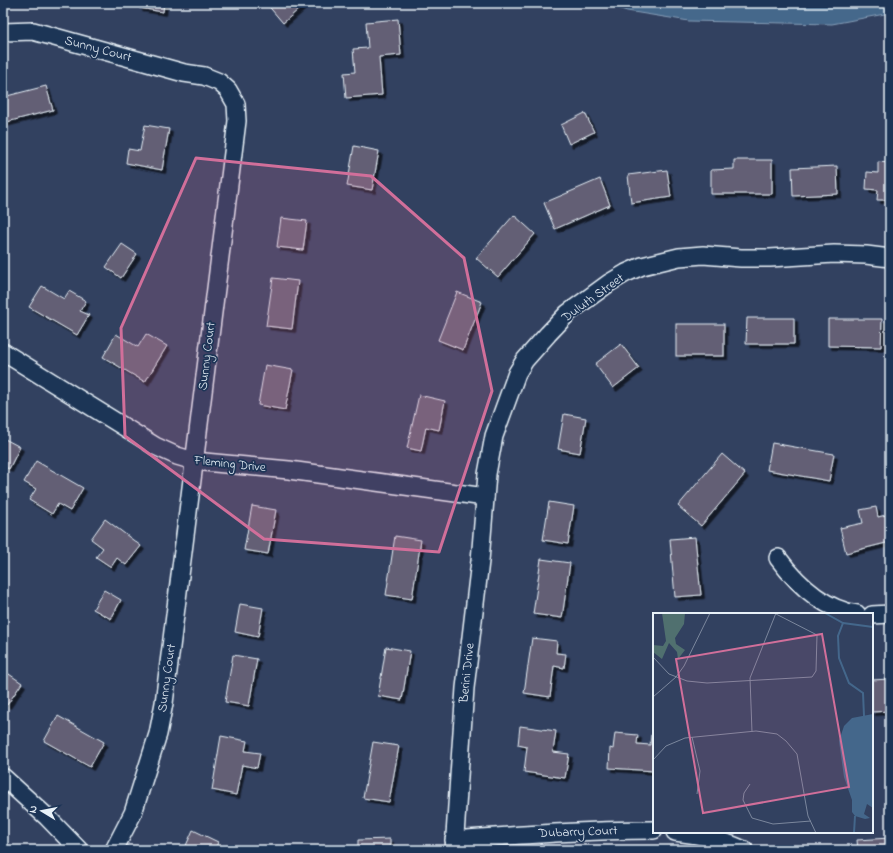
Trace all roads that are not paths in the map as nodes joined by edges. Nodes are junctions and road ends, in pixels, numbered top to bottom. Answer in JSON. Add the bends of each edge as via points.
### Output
{"nodes":[{"id":1,"x":3,"y":32,"type":"edge"},
{"id":2,"x":890,"y":258,"type":"edge"},
{"id":3,"x":3,"y":352,"type":"edge"},
{"id":4,"x":194,"y":460,"type":"junction"},
{"id":5,"x":485,"y":497,"type":"junction"},
{"id":6,"x":778,"y":558,"type":"dead end"},
{"id":7,"x":853,"y":613,"type":"edge"},
{"id":8,"x":890,"y":614,"type":"edge"},
{"id":9,"x":873,"y":615,"type":"edge"},
{"id":10,"x":3,"y":776,"type":"edge"},
{"id":11,"x":653,"y":830,"type":"edge"},
{"id":12,"x":682,"y":833,"type":"edge"},
{"id":13,"x":454,"y":845,"type":"edge"},
{"id":14,"x":79,"y":850,"type":"edge"},
{"id":15,"x":114,"y":850,"type":"edge"},
{"id":16,"x":744,"y":850,"type":"edge"}],
"edges":[{"from":1,"to":4,"type":"street","name":"Sunny Court","via":[[33,31],[184,73],[204,76],[219,82],[228,90],[236,104],[237,121]]},
{"from":2,"to":5,"type":"street","name":"Duluth Street","via":[[834,254],[770,258],[703,255],[679,257],[642,266],[609,283],[568,313],[525,360],[517,373],[494,436]]},
{"from":3,"to":4,"type":"street","name":"Fleming Drive","via":[[155,446]]},
{"from":4,"to":5,"type":"street","name":"Fleming Drive","via":[[289,470]]},
{"from":4,"to":15,"type":"street","name":"Sunny Court","via":[[158,734],[133,813]]},
{"from":5,"to":13,"type":"street","name":"Berini Drive","via":[[465,688]]},
{"from":6,"to":7,"type":"street","via":[[791,575],[821,602]]},
{"from":8,"to":9,"type":"street"},
{"from":10,"to":14,"type":"street"},
{"from":11,"to":13,"type":"street","name":"Dubarry Court","via":[[542,833]]},
{"from":12,"to":16,"type":"street","via":[[715,838]]}]}
